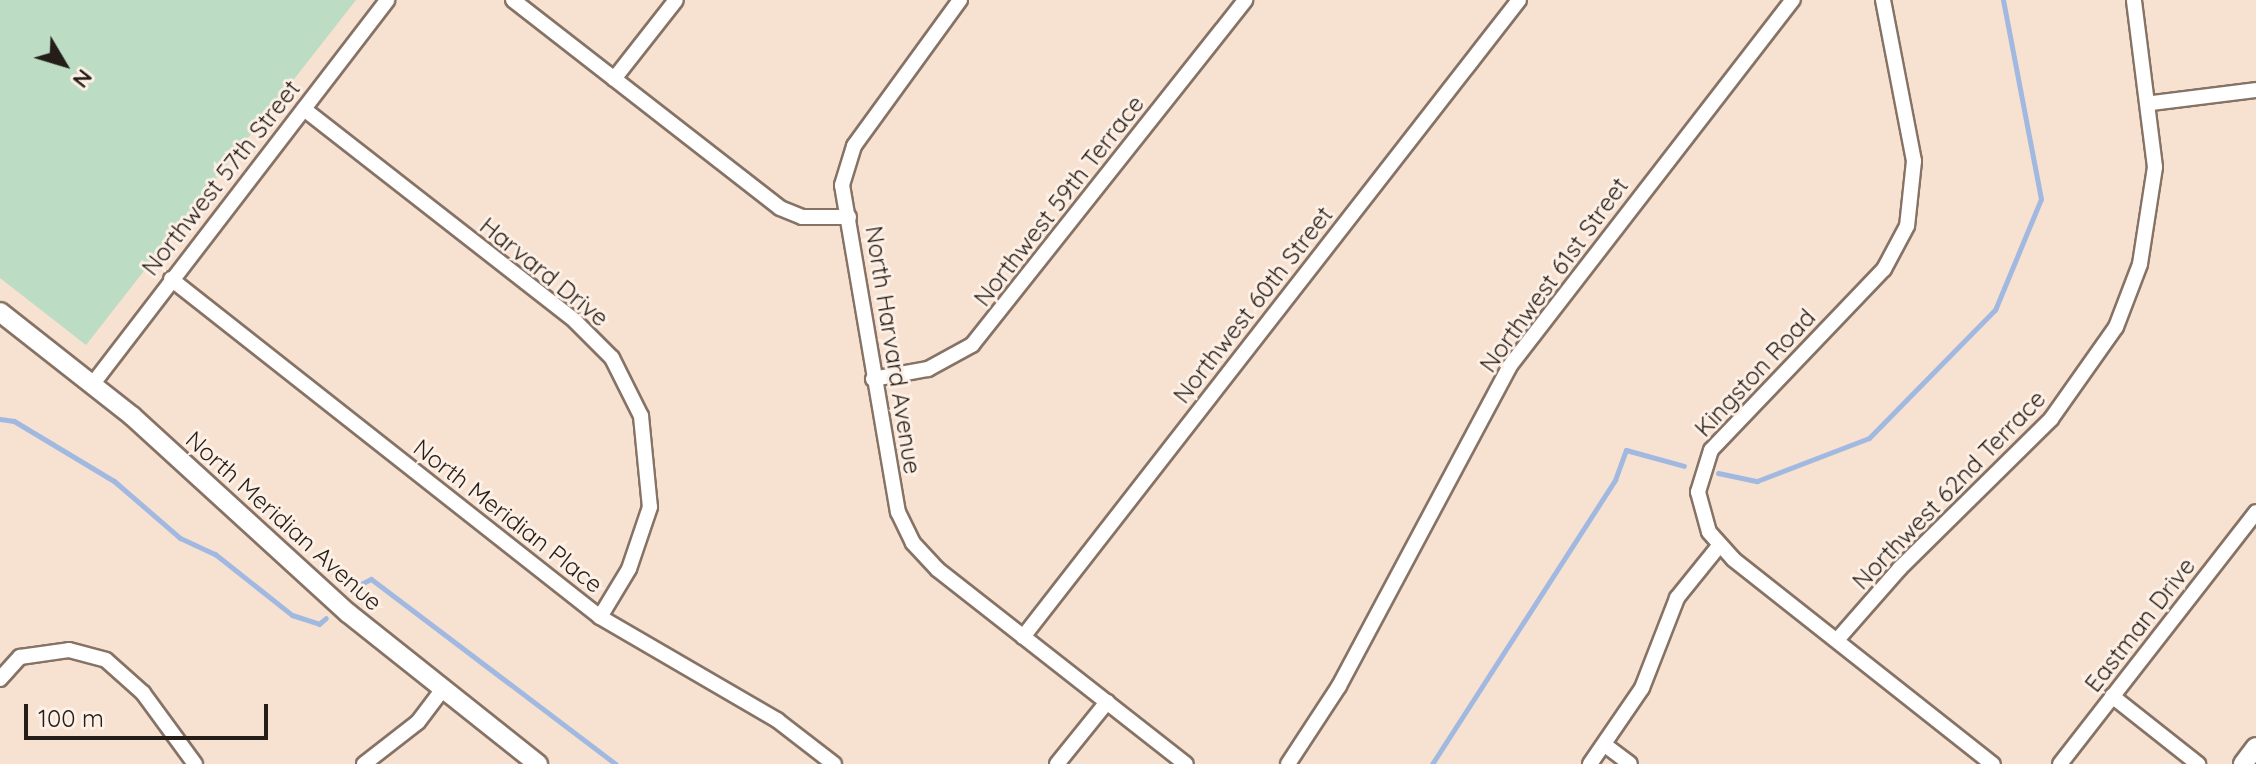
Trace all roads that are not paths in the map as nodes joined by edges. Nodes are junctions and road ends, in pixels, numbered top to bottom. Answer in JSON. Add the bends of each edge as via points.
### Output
{"nodes":[{"id":1,"x":387,"y":0,"type":"edge"},
{"id":2,"x":513,"y":0,"type":"edge"},
{"id":3,"x":676,"y":0,"type":"edge"},
{"id":4,"x":960,"y":0,"type":"edge"},
{"id":5,"x":1245,"y":0,"type":"edge"},
{"id":6,"x":1519,"y":0,"type":"edge"},
{"id":7,"x":1793,"y":0,"type":"edge"},
{"id":8,"x":1883,"y":0,"type":"edge"},
{"id":9,"x":2134,"y":0,"type":"edge"},
{"id":10,"x":614,"y":79,"type":"junction"},
{"id":11,"x":2256,"y":90,"type":"edge"},
{"id":12,"x":2152,"y":103,"type":"junction"},
{"id":13,"x":304,"y":109,"type":"junction"},
{"id":14,"x":849,"y":217,"type":"junction"},
{"id":15,"x":171,"y":279,"type":"junction"},
{"id":16,"x":0,"y":312,"type":"edge"},
{"id":17,"x":873,"y":379,"type":"junction"},
{"id":18,"x":92,"y":385,"type":"junction"},
{"id":19,"x":2256,"y":512,"type":"edge"},
{"id":20,"x":1719,"y":546,"type":"junction"},
{"id":21,"x":600,"y":617,"type":"junction"},
{"id":22,"x":1023,"y":637,"type":"junction"},
{"id":23,"x":1837,"y":640,"type":"junction"},
{"id":24,"x":0,"y":679,"type":"edge"},
{"id":25,"x":443,"y":689,"type":"junction"},
{"id":26,"x":2112,"y":696,"type":"junction"},
{"id":27,"x":1107,"y":702,"type":"junction"},
{"id":28,"x":1605,"y":745,"type":"junction"},
{"id":29,"x":2256,"y":747,"type":"edge"},
{"id":30,"x":195,"y":764,"type":"edge"},
{"id":31,"x":364,"y":764,"type":"edge"},
{"id":32,"x":538,"y":764,"type":"edge"},
{"id":33,"x":834,"y":764,"type":"edge"},
{"id":34,"x":1057,"y":764,"type":"edge"},
{"id":35,"x":1186,"y":764,"type":"edge"},
{"id":36,"x":1288,"y":764,"type":"edge"},
{"id":37,"x":1590,"y":764,"type":"edge"},
{"id":38,"x":1630,"y":764,"type":"edge"},
{"id":39,"x":1993,"y":764,"type":"edge"},
{"id":40,"x":2060,"y":764,"type":"edge"},
{"id":41,"x":2198,"y":764,"type":"edge"},
{"id":42,"x":2243,"y":764,"type":"edge"}],
"edges":[{"from":1,"to":13,"type":"street","name":"Northwest 57th Street"},
{"from":2,"to":10,"type":"street","name":"North Harvard Avenue"},
{"from":3,"to":10,"type":"street"},
{"from":4,"to":14,"type":"street","via":[[854,146],[842,185]]},
{"from":5,"to":17,"type":"street","name":"Northwest 59th Terrace","via":[[972,345],[928,369]]},
{"from":6,"to":22,"type":"street","name":"Northwest 60th Street"},
{"from":7,"to":36,"type":"street","name":"Northwest 61st Street","via":[[1509,367],[1339,686]]},
{"from":8,"to":20,"type":"street","name":"Kingston Road","via":[[1914,161],[1907,226],[1884,269],[1711,450],[1698,492]]},
{"from":9,"to":12,"type":"street","name":"Northwest 62nd Terrace"},
{"from":10,"to":14,"type":"street","name":"North Harvard Avenue","via":[[780,208],[802,217]]},
{"from":11,"to":12,"type":"street"},
{"from":12,"to":23,"type":"street","name":"Northwest 62nd Terrace","via":[[2155,167],[2149,226],[2129,297],[2097,360],[2051,419],[1900,568]]},
{"from":13,"to":15,"type":"street","name":"Northwest 57th Street"},
{"from":13,"to":21,"type":"street","name":"Harvard Drive","via":[[575,321],[612,358],[641,416],[650,507],[629,569]]},
{"from":14,"to":17,"type":"street","name":"North Harvard Avenue"},
{"from":15,"to":18,"type":"street","name":"Northwest 57th Street"},
{"from":15,"to":21,"type":"street","name":"North Meridian Place"},
{"from":16,"to":18,"type":"main road","name":"North Meridian Avenue"},
{"from":17,"to":22,"type":"street","name":"North Harvard Avenue","via":[[898,512],[913,543]]},
{"from":18,"to":25,"type":"main road","name":"North Meridian Avenue","via":[[348,613]]},
{"from":19,"to":26,"type":"street","name":"Eastman Drive"},
{"from":20,"to":23,"type":"street"},
{"from":20,"to":28,"type":"street","via":[[1677,598],[1642,688]]},
{"from":21,"to":33,"type":"street","name":"North Meridian Place","via":[[777,720]]},
{"from":22,"to":27,"type":"street","name":"North Harvard Avenue"},
{"from":23,"to":39,"type":"street"},
{"from":24,"to":30,"type":"street","via":[[20,657],[69,650],[106,660],[143,693]]},
{"from":25,"to":31,"type":"street","via":[[418,722]]},
{"from":25,"to":32,"type":"main road","name":"North Meridian Avenue"},
{"from":26,"to":40,"type":"street","name":"Eastman Drive"},
{"from":26,"to":41,"type":"street"},
{"from":27,"to":34,"type":"street"},
{"from":27,"to":35,"type":"street","name":"North Harvard Avenue"},
{"from":28,"to":37,"type":"street"},
{"from":28,"to":38,"type":"street"},
{"from":29,"to":42,"type":"main road"}]}
